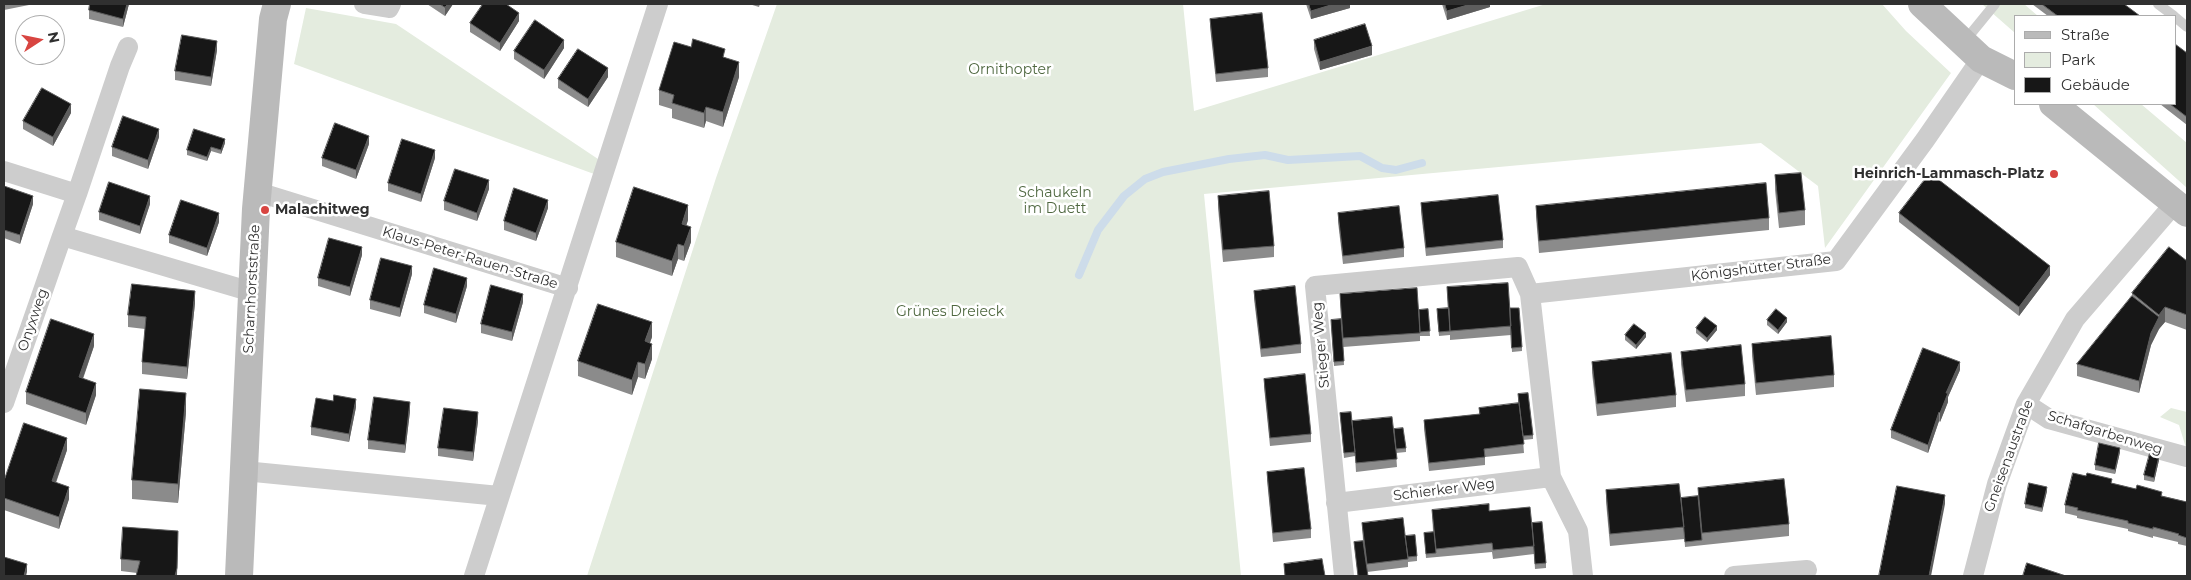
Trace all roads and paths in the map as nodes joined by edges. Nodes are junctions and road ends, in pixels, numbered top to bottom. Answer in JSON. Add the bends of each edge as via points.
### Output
{"nodes":[{"id":1,"x":277,"y":4,"type":"edge"},
{"id":2,"x":364,"y":4,"type":"edge"},
{"id":3,"x":391,"y":4,"type":"edge"},
{"id":4,"x":658,"y":4,"type":"edge"},
{"id":5,"x":1922,"y":4,"type":"edge"},
{"id":6,"x":1995,"y":4,"type":"edge"},
{"id":7,"x":2158,"y":4,"type":"edge"},
{"id":8,"x":2172,"y":15,"type":"edge"},
{"id":9,"x":2176,"y":19,"type":"edge"},
{"id":10,"x":2187,"y":27,"type":"edge"},
{"id":11,"x":128,"y":47,"type":"dead end"},
{"id":12,"x":1972,"y":51,"type":"junction"},
{"id":13,"x":2014,"y":75,"type":"edge"},
{"id":14,"x":2054,"y":105,"type":"edge"},
{"id":15,"x":4,"y":171,"type":"edge"},
{"id":16,"x":258,"y":192,"type":"junction"},
{"id":17,"x":77,"y":194,"type":"junction"},
{"id":18,"x":2181,"y":208,"type":"edge"},
{"id":19,"x":62,"y":236,"type":"junction"},
{"id":20,"x":568,"y":288,"type":"junction"},
{"id":21,"x":252,"y":292,"type":"junction"},
{"id":22,"x":1530,"y":294,"type":"junction"},
{"id":23,"x":4,"y":403,"type":"edge"},
{"id":24,"x":2026,"y":404,"type":"junction"},
{"id":25,"x":2187,"y":457,"type":"edge"},
{"id":26,"x":244,"y":471,"type":"junction"},
{"id":27,"x":1551,"y":477,"type":"junction"},
{"id":28,"x":499,"y":496,"type":"junction"},
{"id":29,"x":1336,"y":503,"type":"junction"},
{"id":30,"x":1807,"y":570,"type":"dead end"},
{"id":31,"x":239,"y":576,"type":"edge"},
{"id":32,"x":474,"y":576,"type":"edge"},
{"id":33,"x":1344,"y":576,"type":"edge"},
{"id":34,"x":1582,"y":576,"type":"edge"},
{"id":35,"x":1734,"y":576,"type":"edge"},
{"id":36,"x":1973,"y":576,"type":"edge"}],
"edges":[{"from":1,"to":16,"type":"street","name":"Scharnhorststraße"},
{"from":2,"to":3,"type":"street","via":[[389,8]]},
{"from":4,"to":20,"type":"street","name":"Klaus-Peter-Rauen-Straße"},
{"from":5,"to":12,"type":"street"},
{"from":6,"to":12,"type":"lane"},
{"from":7,"to":8,"type":"lane"},
{"from":9,"to":10,"type":"lane"},
{"from":11,"to":17,"type":"street"},
{"from":12,"to":13,"type":"street"},
{"from":12,"to":22,"type":"street","name":"Königshütter Straße","via":[[1924,140],[1836,261]]},
{"from":14,"to":18,"type":"street"},
{"from":15,"to":17,"type":"street"},
{"from":16,"to":20,"type":"street","name":"Klaus-Peter-Rauen-Straße"},
{"from":16,"to":21,"type":"street","name":"Scharnhorststraße"},
{"from":17,"to":19,"type":"street"},
{"from":18,"to":24,"type":"street","name":"Gneisenaustraße","via":[[2075,319]]},
{"from":19,"to":21,"type":"street"},
{"from":19,"to":23,"type":"street","name":"Onyxweg"},
{"from":20,"to":28,"type":"street","name":"Klaus-Peter-Rauen-Straße"},
{"from":21,"to":26,"type":"street","name":"Scharnhorststraße"},
{"from":22,"to":27,"type":"street"},
{"from":22,"to":29,"type":"street","name":"Stieger Weg","via":[[1518,267],[1316,286]]},
{"from":24,"to":25,"type":"street","name":"Schafgarbenweg","via":[[2049,419]]},
{"from":24,"to":36,"type":"street","name":"Gneisenaustraße","via":[[1997,484]]},
{"from":26,"to":28,"type":"street"},
{"from":26,"to":31,"type":"street","name":"Scharnhorststraße"},
{"from":27,"to":29,"type":"street","name":"Schierker Weg"},
{"from":27,"to":34,"type":"street","via":[[1578,531]]},
{"from":28,"to":32,"type":"street","name":"Klaus-Peter-Rauen-Straße"},
{"from":29,"to":33,"type":"street","name":"Stieger Weg"},
{"from":30,"to":35,"type":"street"}]}
